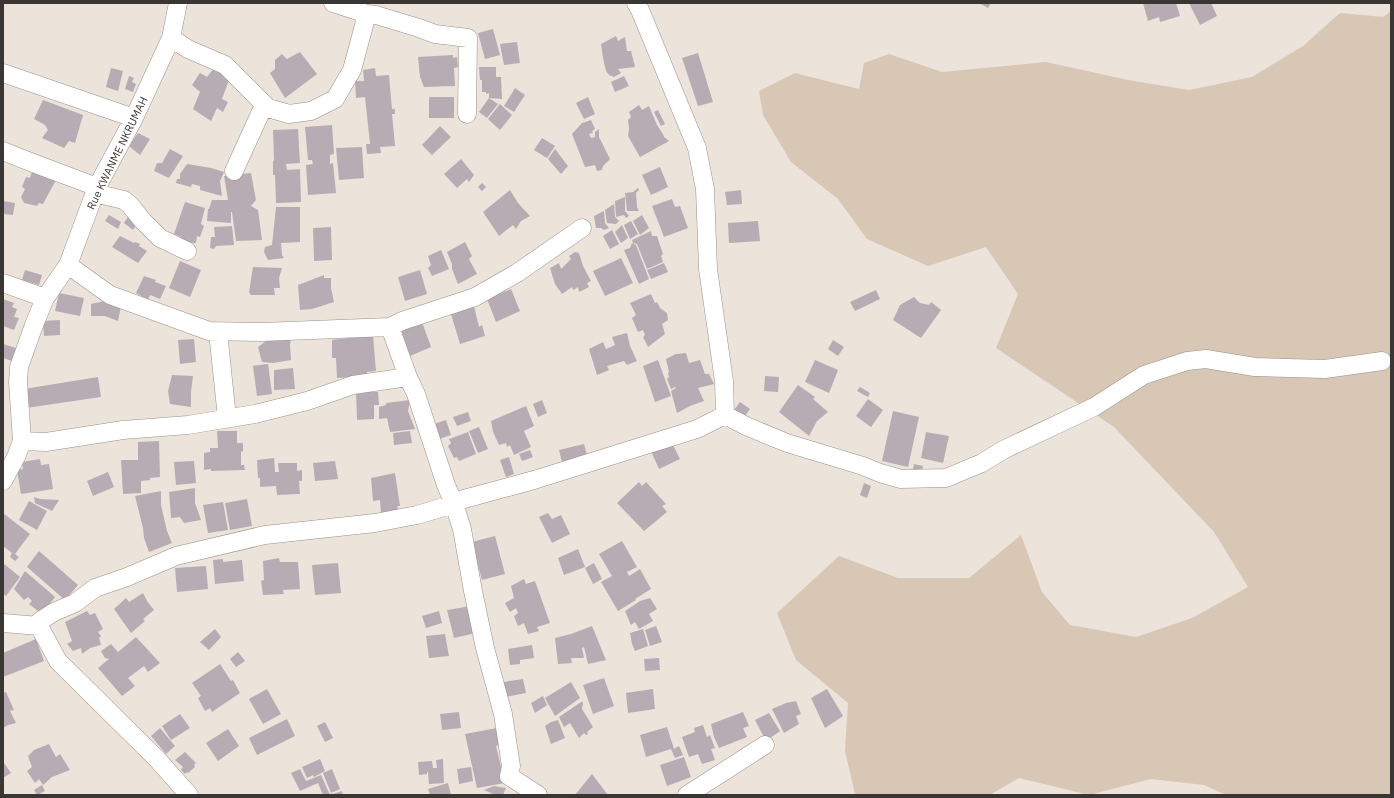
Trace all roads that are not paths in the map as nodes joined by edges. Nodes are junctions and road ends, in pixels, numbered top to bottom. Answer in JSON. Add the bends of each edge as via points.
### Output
{"nodes":[{"id":1,"x":178,"y":3,"type":"edge"},
{"id":2,"x":333,"y":3,"type":"edge"},
{"id":3,"x":636,"y":3,"type":"edge"},
{"id":4,"x":367,"y":14,"type":"junction"},
{"id":5,"x":171,"y":38,"type":"junction"},
{"id":6,"x":3,"y":73,"type":"edge"},
{"id":7,"x":264,"y":105,"type":"junction"},
{"id":8,"x":467,"y":114,"type":"dead end"},
{"id":9,"x":134,"y":118,"type":"junction"},
{"id":10,"x":3,"y":151,"type":"edge"},
{"id":11,"x":234,"y":171,"type":"dead end"},
{"id":12,"x":97,"y":187,"type":"junction"},
{"id":13,"x":582,"y":228,"type":"dead end"},
{"id":14,"x":187,"y":251,"type":"dead end"},
{"id":15,"x":68,"y":265,"type":"junction"},
{"id":16,"x":3,"y":283,"type":"edge"},
{"id":17,"x":45,"y":298,"type":"junction"},
{"id":18,"x":390,"y":327,"type":"junction"},
{"id":19,"x":218,"y":332,"type":"junction"},
{"id":20,"x":1382,"y":361,"type":"dead end"},
{"id":21,"x":408,"y":377,"type":"junction"},
{"id":22,"x":725,"y":415,"type":"junction"},
{"id":23,"x":227,"y":418,"type":"junction"},
{"id":24,"x":22,"y":441,"type":"junction"},
{"id":25,"x":3,"y":481,"type":"edge"},
{"id":26,"x":454,"y":504,"type":"junction"},
{"id":27,"x":3,"y":623,"type":"edge"},
{"id":28,"x":39,"y":626,"type":"junction"},
{"id":29,"x":765,"y":745,"type":"dead end"},
{"id":30,"x":189,"y":795,"type":"edge"},
{"id":31,"x":538,"y":795,"type":"edge"},
{"id":32,"x":687,"y":795,"type":"edge"}],
"edges":[{"from":1,"to":5,"type":"street","name":"Rue KWANME NKRUMAH"},
{"from":2,"to":4,"type":"street"},
{"from":3,"to":22,"type":"street","via":[[662,59],[697,148],[705,189],[708,269],[723,374]]},
{"from":4,"to":7,"type":"street","via":[[352,70],[335,99],[311,111],[289,114]]},
{"from":4,"to":8,"type":"street","via":[[435,34],[468,38]]},
{"from":5,"to":7,"type":"street","via":[[188,49],[226,65]]},
{"from":5,"to":9,"type":"street","name":"Rue KWANME NKRUMAH"},
{"from":6,"to":9,"type":"street"},
{"from":7,"to":11,"type":"street"},
{"from":9,"to":12,"type":"street","name":"Rue KWANME NKRUMAH"},
{"from":10,"to":12,"type":"street"},
{"from":12,"to":14,"type":"street","via":[[98,194],[124,200],[160,238]]},
{"from":12,"to":15,"type":"street","name":"Rue KWANME NKRUMAH"},
{"from":13,"to":18,"type":"street","via":[[517,273],[475,297]]},
{"from":15,"to":17,"type":"street","name":"Rue KWANME NKRUMAH"},
{"from":15,"to":19,"type":"street","via":[[110,295],[209,332]]},
{"from":16,"to":17,"type":"street"},
{"from":17,"to":24,"type":"street","name":"Rue KWANME NKRUMAH","via":[[19,367],[18,399]]},
{"from":18,"to":19,"type":"street"},
{"from":18,"to":21,"type":"street"},
{"from":19,"to":23,"type":"street"},
{"from":20,"to":22,"type":"street","via":[[1324,369],[1255,367],[1206,359],[1187,361],[1144,375],[1094,408],[946,478],[901,479],[787,443]]},
{"from":21,"to":23,"type":"street","via":[[353,385],[307,401]]},
{"from":21,"to":26,"type":"street"},
{"from":22,"to":26,"type":"street","via":[[696,429]]},
{"from":23,"to":24,"type":"street","via":[[46,442]]},
{"from":24,"to":25,"type":"street","name":"Rue KWANME NKRUMAH"},
{"from":26,"to":28,"type":"street","via":[[417,515],[375,523],[265,534],[176,556],[95,588],[75,603],[40,621]]},
{"from":26,"to":31,"type":"street","via":[[462,529],[485,648],[503,714],[511,766],[509,776]]},
{"from":27,"to":28,"type":"street"},
{"from":28,"to":30,"type":"street","via":[[58,661]]},
{"from":29,"to":32,"type":"street"}]}
